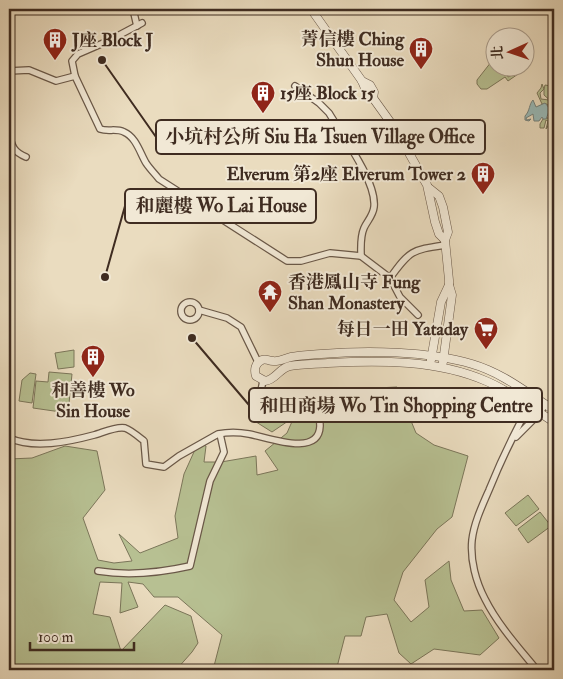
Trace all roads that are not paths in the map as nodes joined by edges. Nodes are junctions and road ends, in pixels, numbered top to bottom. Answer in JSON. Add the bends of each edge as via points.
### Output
{"nodes":[{"id":1,"x":133,"y":9,"type":"edge"},
{"id":2,"x":311,"y":9,"type":"edge"},
{"id":3,"x":9,"y":71,"type":"edge"},
{"id":4,"x":74,"y":76,"type":"junction"},
{"id":5,"x":295,"y":86,"type":"dead end"},
{"id":6,"x":9,"y":134,"type":"edge"},
{"id":7,"x":26,"y":157,"type":"dead end"},
{"id":8,"x":445,"y":243,"type":"junction"},
{"id":9,"x":361,"y":256,"type":"junction"},
{"id":10,"x":390,"y":278,"type":"junction"},
{"id":11,"x":449,"y":286,"type":"junction"},
{"id":12,"x":199,"y":310,"type":"dead end"},
{"id":13,"x":418,"y":315,"type":"dead end"},
{"id":14,"x":432,"y":357,"type":"junction"},
{"id":15,"x":443,"y":358,"type":"junction"},
{"id":16,"x":272,"y":361,"type":"junction"},
{"id":17,"x":258,"y":362,"type":"junction"},
{"id":18,"x":430,"y":367,"type":"junction"},
{"id":19,"x":442,"y":369,"type":"junction"},
{"id":20,"x":274,"y":377,"type":"junction"},
{"id":21,"x":263,"y":381,"type":"junction"},
{"id":22,"x":534,"y":397,"type":"junction"},
{"id":23,"x":544,"y":404,"type":"junction"},
{"id":24,"x":529,"y":406,"type":"junction"},
{"id":25,"x":554,"y":410,"type":"edge"},
{"id":26,"x":540,"y":413,"type":"junction"},
{"id":27,"x":554,"y":422,"type":"edge"},
{"id":28,"x":220,"y":434,"type":"junction"},
{"id":29,"x":9,"y":438,"type":"edge"},
{"id":30,"x":511,"y":442,"type":"junction"},
{"id":31,"x":98,"y":571,"type":"dead end"},
{"id":32,"x":537,"y":670,"type":"edge"}],
"edges":[{"from":1,"to":4,"type":"street","via":[[139,25],[74,57]]},
{"from":2,"to":8,"type":"street","via":[[362,82],[370,85],[373,98],[396,130],[428,188],[439,196],[448,232]]},
{"from":3,"to":4,"type":"street","via":[[29,70],[56,81]]},
{"from":4,"to":9,"type":"street","via":[[100,129],[123,131],[131,136],[146,163],[160,179],[284,260],[301,261],[330,253]]},
{"from":5,"to":9,"type":"street","via":[[329,113],[371,185],[374,206],[361,235]]},
{"from":6,"to":7,"type":"street","via":[[16,153]]},
{"from":8,"to":10,"type":"street","via":[[411,253]]},
{"from":8,"to":11,"type":"street"},
{"from":9,"to":10,"type":"street"},
{"from":10,"to":13,"type":"street","via":[[400,297]]},
{"from":11,"to":14,"type":"street","via":[[441,302]]},
{"from":11,"to":15,"type":"street","via":[[452,295]]},
{"from":12,"to":17,"type":"street","via":[[241,326]]},
{"from":14,"to":15,"type":"street"},
{"from":14,"to":16,"type":"street","via":[[353,352]]},
{"from":14,"to":18,"type":"street"},
{"from":15,"to":19,"type":"street"},
{"from":15,"to":22,"type":"street","via":[[483,368],[508,379]]},
{"from":16,"to":17,"type":"street"},
{"from":16,"to":20,"type":"street","via":[[276,367]]},
{"from":17,"to":21,"type":"street","via":[[255,372]]},
{"from":18,"to":19,"type":"street"},
{"from":18,"to":20,"type":"street","via":[[391,362],[346,362],[283,369]]},
{"from":19,"to":24,"type":"street","via":[[487,381]]},
{"from":20,"to":21,"type":"street"},
{"from":21,"to":28,"type":"street","via":[[261,390],[265,400],[294,404],[314,399],[320,420],[316,438],[289,444],[249,434]]},
{"from":22,"to":23,"type":"street"},
{"from":22,"to":24,"type":"street"},
{"from":23,"to":25,"type":"street"},
{"from":23,"to":26,"type":"street"},
{"from":24,"to":26,"type":"street"},
{"from":24,"to":30,"type":"street"},
{"from":26,"to":27,"type":"street"},
{"from":26,"to":30,"type":"street"},
{"from":28,"to":29,"type":"street","via":[[164,468],[146,464],[144,441],[125,428],[45,444]]},
{"from":28,"to":31,"type":"street","via":[[224,452],[210,481],[190,566],[161,572],[115,574]]},
{"from":30,"to":32,"type":"street","via":[[479,514],[472,541],[472,560],[485,600]]}]}
